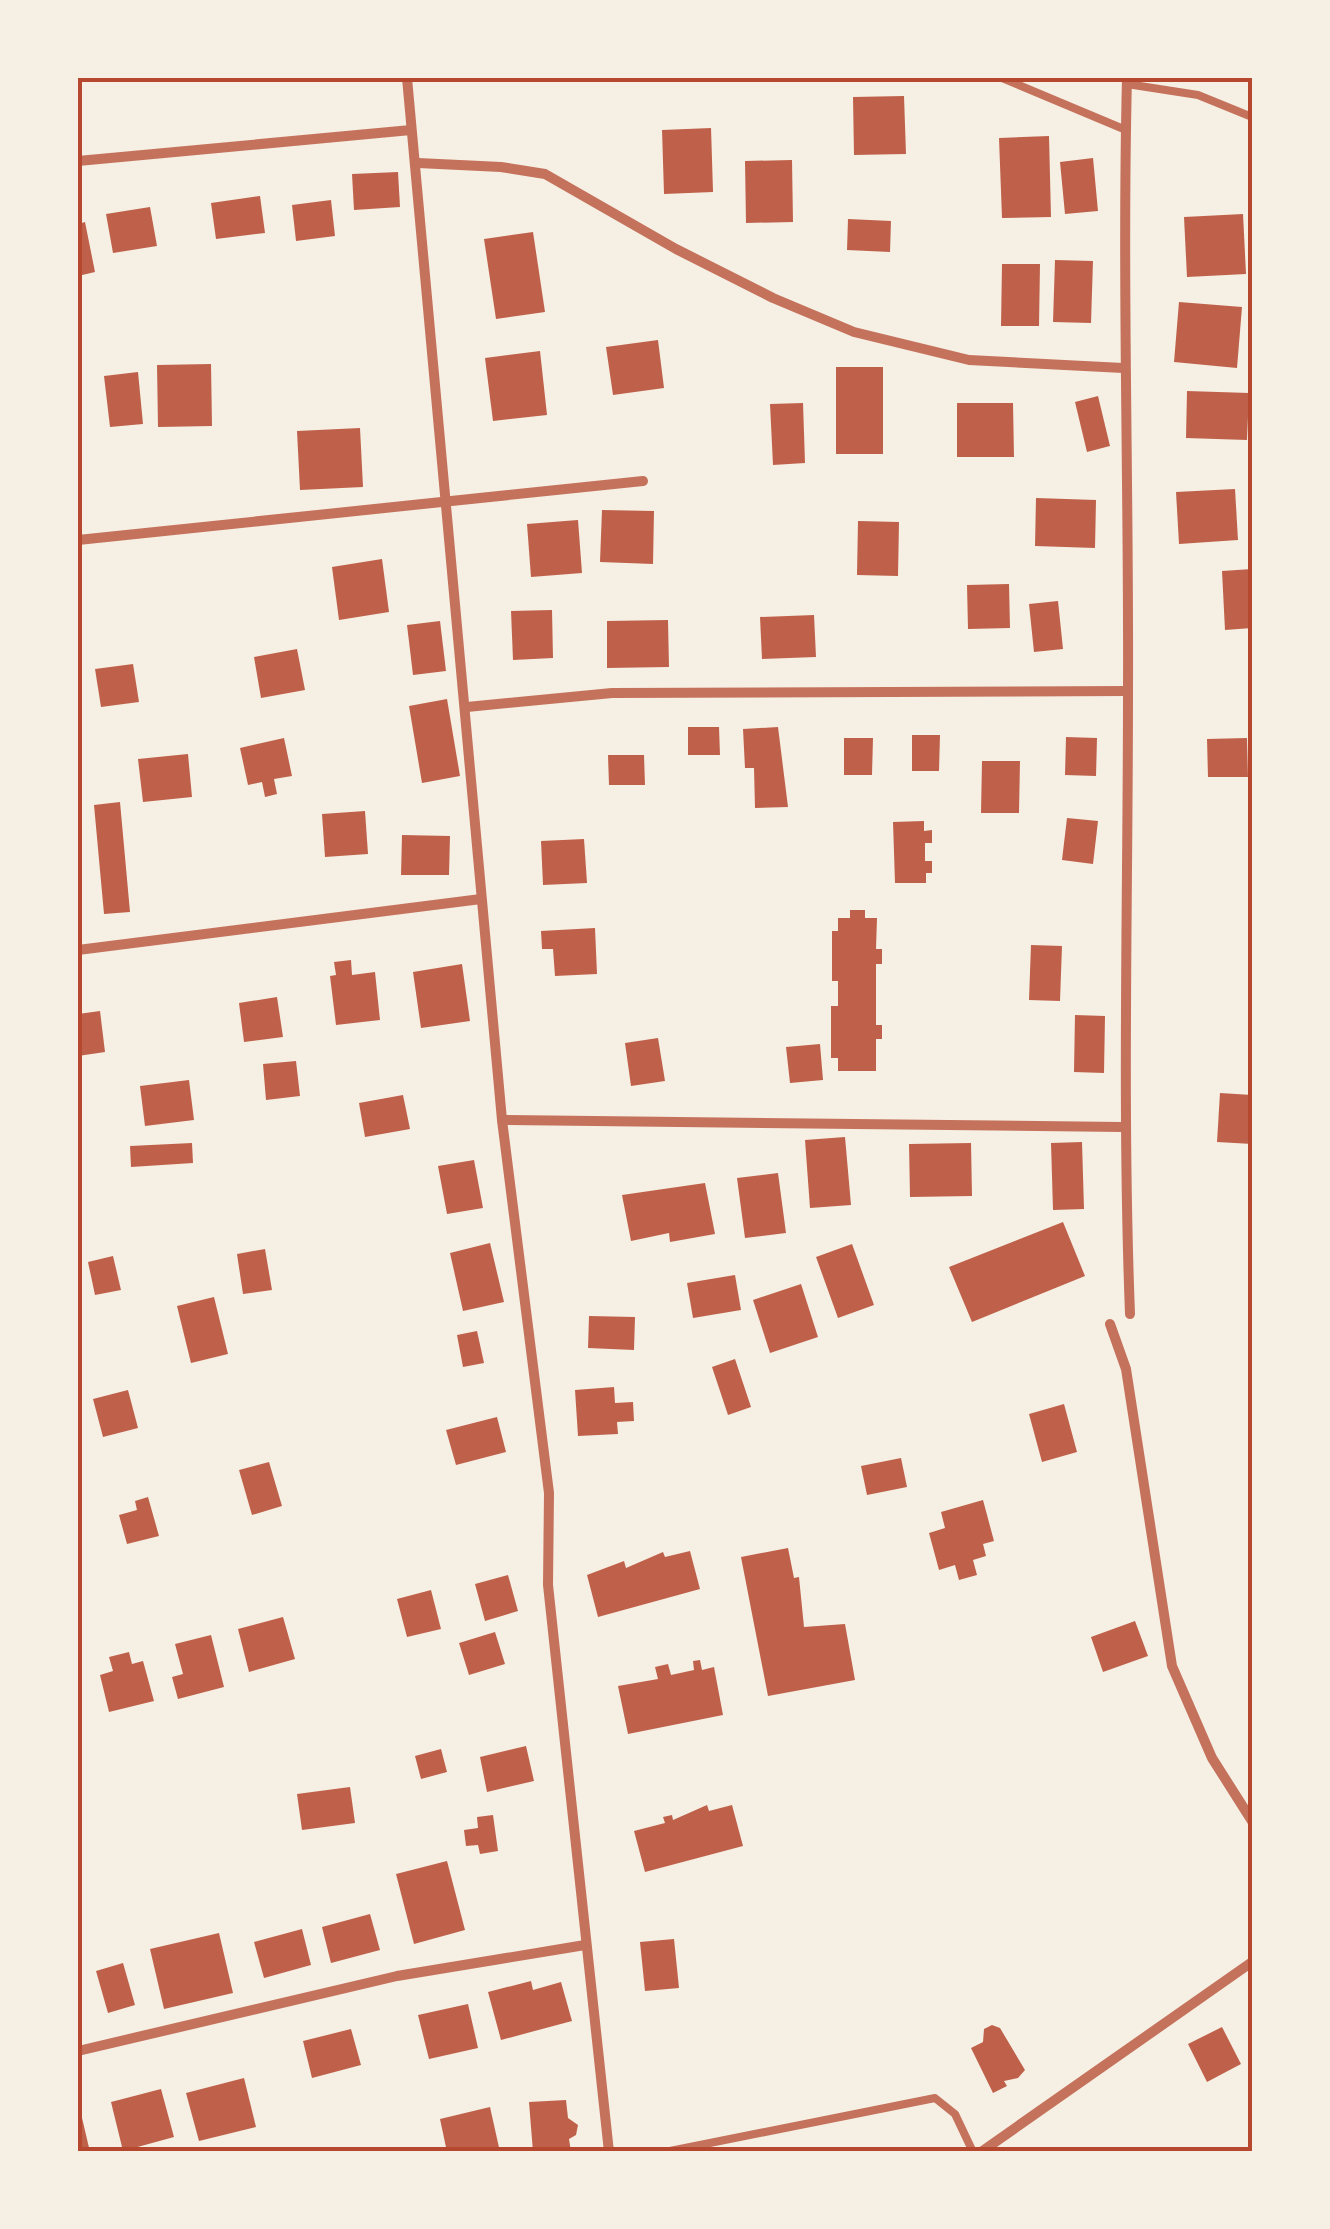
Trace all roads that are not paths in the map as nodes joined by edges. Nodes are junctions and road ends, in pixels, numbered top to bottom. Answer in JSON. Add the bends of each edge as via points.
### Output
{"nodes":[{"id":1,"x":407,"y":78,"type":"edge"},
{"id":2,"x":1002,"y":78,"type":"edge"},
{"id":3,"x":1127,"y":81,"type":"edge"},
{"id":4,"x":1252,"y":117,"type":"edge"},
{"id":5,"x":410,"y":130,"type":"junction"},
{"id":6,"x":1126,"y":130,"type":"junction"},
{"id":7,"x":78,"y":161,"type":"edge"},
{"id":8,"x":418,"y":164,"type":"junction"},
{"id":9,"x":1124,"y":368,"type":"junction"},
{"id":10,"x":643,"y":481,"type":"dead end"},
{"id":11,"x":446,"y":502,"type":"junction"},
{"id":12,"x":78,"y":540,"type":"edge"},
{"id":13,"x":1128,"y":691,"type":"junction"},
{"id":14,"x":467,"y":707,"type":"junction"},
{"id":15,"x":481,"y":900,"type":"junction"},
{"id":16,"x":78,"y":950,"type":"edge"},
{"id":17,"x":502,"y":1120,"type":"junction"},
{"id":18,"x":1122,"y":1128,"type":"junction"},
{"id":19,"x":1130,"y":1314,"type":"dead end"},
{"id":20,"x":1110,"y":1324,"type":"dead end"},
{"id":21,"x":1252,"y":1821,"type":"edge"},
{"id":22,"x":584,"y":1946,"type":"junction"},
{"id":23,"x":1252,"y":1962,"type":"edge"},
{"id":24,"x":78,"y":2052,"type":"edge"},
{"id":25,"x":609,"y":2152,"type":"edge"},
{"id":26,"x":664,"y":2152,"type":"edge"},
{"id":27,"x":977,"y":2152,"type":"edge"}],
"edges":[{"from":1,"to":5,"type":"street"},
{"from":2,"to":6,"type":"lane"},
{"from":3,"to":4,"type":"lane","via":[[1198,96]]},
{"from":3,"to":6,"type":"street"},
{"from":5,"to":7,"type":"street"},
{"from":5,"to":8,"type":"street"},
{"from":6,"to":9,"type":"street"},
{"from":8,"to":9,"type":"street","via":[[545,174],[676,249],[854,332],[969,360]]},
{"from":8,"to":11,"type":"street"},
{"from":9,"to":13,"type":"street"},
{"from":10,"to":11,"type":"street"},
{"from":11,"to":12,"type":"street"},
{"from":11,"to":14,"type":"street"},
{"from":13,"to":14,"type":"street","via":[[612,693]]},
{"from":13,"to":18,"type":"street"},
{"from":14,"to":15,"type":"street"},
{"from":15,"to":16,"type":"street"},
{"from":15,"to":17,"type":"street"},
{"from":17,"to":18,"type":"street"},
{"from":17,"to":22,"type":"street","via":[[549,1493],[548,1585]]},
{"from":18,"to":19,"type":"street"},
{"from":20,"to":21,"type":"street","via":[[1126,1369],[1172,1666],[1212,1758]]},
{"from":22,"to":24,"type":"street","via":[[397,1976]]},
{"from":22,"to":25,"type":"street"},
{"from":23,"to":27,"type":"street"},
{"from":26,"to":27,"type":"lane","via":[[935,2098],[955,2114]]}]}
